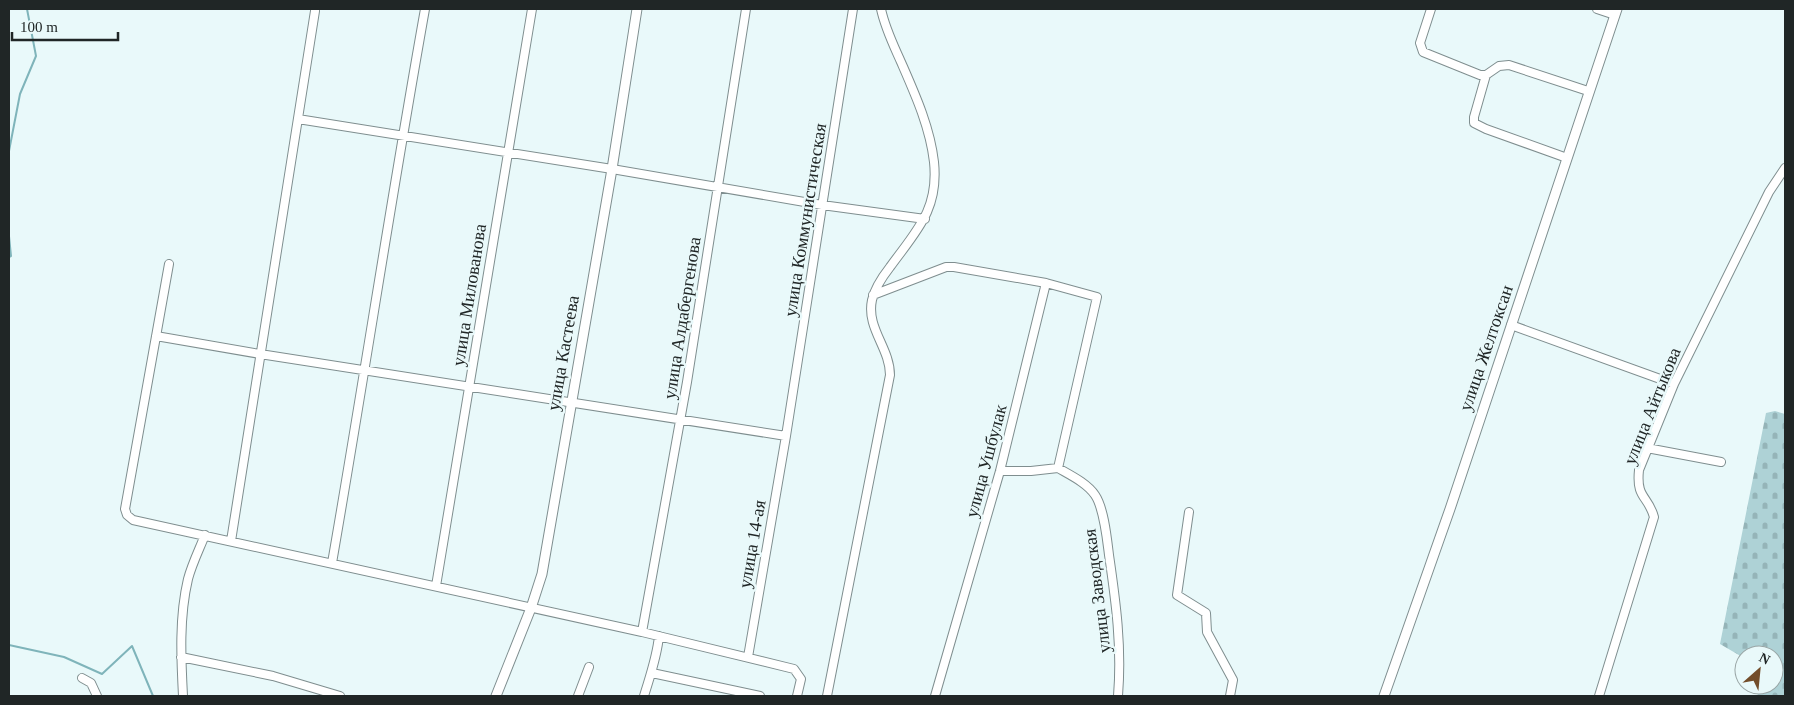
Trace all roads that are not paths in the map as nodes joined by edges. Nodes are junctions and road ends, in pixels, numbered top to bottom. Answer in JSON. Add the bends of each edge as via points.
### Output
{"nodes":[{"id":1,"x":424,"y":9,"type":"edge"},
{"id":2,"x":532,"y":9,"type":"edge"},
{"id":3,"x":637,"y":9,"type":"edge"},
{"id":4,"x":746,"y":9,"type":"edge"},
{"id":5,"x":853,"y":9,"type":"edge"},
{"id":6,"x":881,"y":9,"type":"edge"},
{"id":7,"x":1431,"y":9,"type":"edge"},
{"id":8,"x":1597,"y":9,"type":"edge"},
{"id":9,"x":315,"y":11,"type":"dead end"},
{"id":10,"x":1616,"y":12,"type":"edge"},
{"id":11,"x":1486,"y":75,"type":"junction"},
{"id":12,"x":1588,"y":91,"type":"junction"},
{"id":13,"x":298,"y":119,"type":"junction"},
{"id":14,"x":402,"y":136,"type":"junction"},
{"id":15,"x":508,"y":152,"type":"junction"},
{"id":16,"x":1567,"y":158,"type":"junction"},
{"id":17,"x":1785,"y":168,"type":"edge"},
{"id":18,"x":612,"y":169,"type":"junction"},
{"id":19,"x":718,"y":187,"type":"junction"},
{"id":20,"x":822,"y":205,"type":"junction"},
{"id":21,"x":924,"y":219,"type":"junction"},
{"id":22,"x":169,"y":264,"type":"dead end"},
{"id":23,"x":1046,"y":283,"type":"junction"},
{"id":24,"x":873,"y":296,"type":"junction"},
{"id":25,"x":1511,"y":325,"type":"junction"},
{"id":26,"x":156,"y":336,"type":"junction"},
{"id":27,"x":260,"y":354,"type":"junction"},
{"id":28,"x":365,"y":370,"type":"junction"},
{"id":29,"x":1674,"y":384,"type":"junction"},
{"id":30,"x":469,"y":386,"type":"junction"},
{"id":31,"x":571,"y":402,"type":"junction"},
{"id":32,"x":681,"y":419,"type":"junction"},
{"id":33,"x":786,"y":436,"type":"junction"},
{"id":34,"x":1647,"y":448,"type":"junction"},
{"id":35,"x":1721,"y":462,"type":"dead end"},
{"id":36,"x":1058,"y":468,"type":"junction"},
{"id":37,"x":1000,"y":471,"type":"junction"},
{"id":38,"x":1189,"y":512,"type":"dead end"},
{"id":39,"x":205,"y":535,"type":"junction"},
{"id":40,"x":230,"y":541,"type":"junction"},
{"id":41,"x":332,"y":563,"type":"junction"},
{"id":42,"x":436,"y":586,"type":"junction"},
{"id":43,"x":531,"y":608,"type":"junction"},
{"id":44,"x":642,"y":632,"type":"junction"},
{"id":45,"x":659,"y":636,"type":"junction"},
{"id":46,"x":180,"y":657,"type":"junction"},
{"id":47,"x":748,"y":657,"type":"junction"},
{"id":48,"x":589,"y":667,"type":"dead end"},
{"id":49,"x":652,"y":673,"type":"junction"},
{"id":50,"x":82,"y":678,"type":"dead end"},
{"id":51,"x":97,"y":696,"type":"edge"},
{"id":52,"x":183,"y":696,"type":"edge"},
{"id":53,"x":340,"y":696,"type":"edge"},
{"id":54,"x":496,"y":696,"type":"edge"},
{"id":55,"x":578,"y":696,"type":"edge"},
{"id":56,"x":644,"y":696,"type":"edge"},
{"id":57,"x":760,"y":696,"type":"edge"},
{"id":58,"x":797,"y":696,"type":"edge"},
{"id":59,"x":827,"y":696,"type":"edge"},
{"id":60,"x":935,"y":696,"type":"edge"},
{"id":61,"x":1118,"y":696,"type":"edge"},
{"id":62,"x":1230,"y":696,"type":"edge"},
{"id":63,"x":1384,"y":696,"type":"edge"},
{"id":64,"x":1599,"y":696,"type":"edge"}],
"edges":[{"from":1,"to":14,"type":"street"},
{"from":2,"to":15,"type":"street","name":"улица Милованова"},
{"from":3,"to":18,"type":"street","name":"улица Кастеева"},
{"from":4,"to":19,"type":"street","name":"улица Алдабергенова"},
{"from":5,"to":20,"type":"street","name":"улица Коммунистическая"},
{"from":6,"to":21,"type":"street","via":[[919,105],[934,163],[933,194]]},
{"from":7,"to":11,"type":"street","via":[[1420,43],[1423,52],[1475,74]]},
{"from":8,"to":10,"type":"street"},
{"from":9,"to":13,"type":"street"},
{"from":10,"to":12,"type":"street","name":"улица Желтоксан"},
{"from":11,"to":12,"type":"street","via":[[1499,66],[1509,65]]},
{"from":11,"to":16,"type":"street","via":[[1474,122]]},
{"from":12,"to":16,"type":"street","name":"улица Желтоксан"},
{"from":13,"to":14,"type":"street"},
{"from":13,"to":27,"type":"street"},
{"from":14,"to":15,"type":"street"},
{"from":14,"to":28,"type":"street"},
{"from":15,"to":18,"type":"street"},
{"from":15,"to":30,"type":"street","name":"улица Милованова"},
{"from":16,"to":25,"type":"street","name":"улица Желтоксан"},
{"from":17,"to":29,"type":"street","name":"улица Айтыкова"},
{"from":18,"to":19,"type":"street"},
{"from":18,"to":31,"type":"street","name":"улица Кастеева"},
{"from":19,"to":20,"type":"street"},
{"from":19,"to":32,"type":"street","name":"улица Алдабергенова"},
{"from":20,"to":21,"type":"street"},
{"from":20,"to":33,"type":"street","name":"улица Коммунистическая"},
{"from":21,"to":24,"type":"street","via":[[881,279]]},
{"from":22,"to":26,"type":"street"},
{"from":23,"to":24,"type":"street","via":[[946,267]]},
{"from":23,"to":36,"type":"street","via":[[1097,297]]},
{"from":23,"to":37,"type":"street","name":"улица Ушбулак"},
{"from":24,"to":59,"type":"street","via":[[870,314],[889,364],[890,376]]},
{"from":25,"to":29,"type":"street"},
{"from":25,"to":63,"type":"street","name":"улица Желтоксан"},
{"from":26,"to":27,"type":"street"},
{"from":26,"to":39,"type":"street","via":[[125,508],[127,515],[134,520]]},
{"from":27,"to":28,"type":"street"},
{"from":27,"to":40,"type":"street"},
{"from":28,"to":30,"type":"street"},
{"from":28,"to":41,"type":"street"},
{"from":29,"to":34,"type":"street","name":"улица Айтыкова"},
{"from":30,"to":31,"type":"street"},
{"from":30,"to":42,"type":"street","name":"улица Милованова"},
{"from":31,"to":32,"type":"street"},
{"from":31,"to":43,"type":"street","name":"улица Кастеева","via":[[542,574]]},
{"from":32,"to":33,"type":"street"},
{"from":32,"to":44,"type":"street","name":"улица Алдабергенова"},
{"from":33,"to":47,"type":"street","name":"улица 14-ая"},
{"from":34,"to":35,"type":"street"},
{"from":34,"to":64,"type":"street","name":"улица Айтыкова","via":[[1638,484],[1654,517]]},
{"from":36,"to":37,"type":"street"},
{"from":36,"to":61,"type":"street","name":"улица Заводская","via":[[1095,495],[1106,525],[1116,605],[1120,663]]},
{"from":37,"to":60,"type":"street","name":"улица Ушбулак"},
{"from":38,"to":62,"type":"street","via":[[1177,596],[1206,612],[1207,632],[1234,680]]},
{"from":39,"to":40,"type":"street"},
{"from":39,"to":46,"type":"street","via":[[185,594]]},
{"from":40,"to":41,"type":"street"},
{"from":41,"to":42,"type":"street"},
{"from":42,"to":43,"type":"street"},
{"from":43,"to":44,"type":"street"},
{"from":43,"to":54,"type":"street","name":"улица Кастеева"},
{"from":44,"to":45,"type":"street"},
{"from":45,"to":47,"type":"street"},
{"from":45,"to":49,"type":"street"},
{"from":46,"to":52,"type":"street"},
{"from":46,"to":53,"type":"street","via":[[273,676]]},
{"from":47,"to":58,"type":"street","via":[[794,668],[801,678]]},
{"from":48,"to":55,"type":"street"},
{"from":49,"to":56,"type":"street"},
{"from":49,"to":57,"type":"street"},
{"from":50,"to":51,"type":"street","via":[[91,683]]}]}
